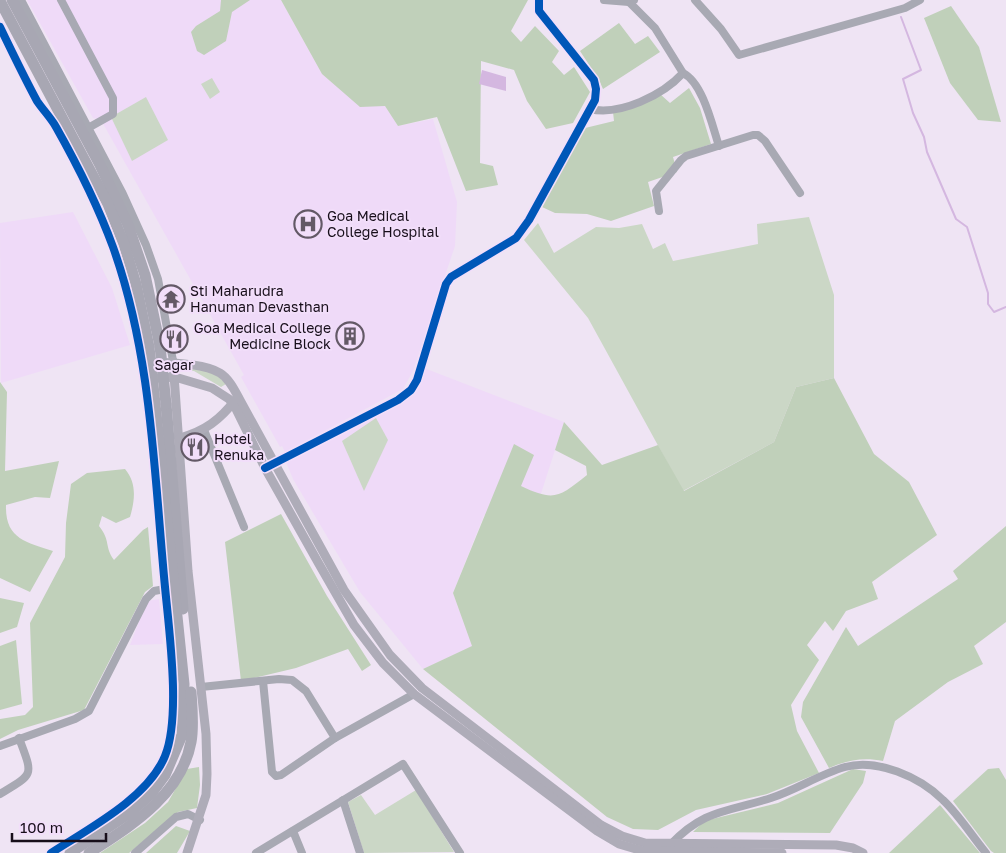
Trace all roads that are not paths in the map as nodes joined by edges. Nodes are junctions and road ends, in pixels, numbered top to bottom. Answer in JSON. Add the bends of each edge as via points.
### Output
{"nodes":[{"id":1,"x":12,"y":0,"type":"edge"},
{"id":2,"x":21,"y":0,"type":"edge"},
{"id":3,"x":61,"y":0,"type":"edge"},
{"id":4,"x":539,"y":0,"type":"edge"},
{"id":5,"x":604,"y":0,"type":"edge"},
{"id":6,"x":695,"y":0,"type":"edge"},
{"id":7,"x":920,"y":0,"type":"edge"},
{"id":8,"x":0,"y":1,"type":"edge"},
{"id":9,"x":631,"y":1,"type":"edge"},
{"id":10,"x":0,"y":27,"type":"edge"},
{"id":11,"x":683,"y":74,"type":"junction"},
{"id":12,"x":590,"y":109,"type":"junction"},
{"id":13,"x":88,"y":128,"type":"junction"},
{"id":14,"x":719,"y":146,"type":"junction"},
{"id":15,"x":800,"y":194,"type":"dead end"},
{"id":16,"x":659,"y":211,"type":"dead end"},
{"id":17,"x":148,"y":309,"type":"junction"},
{"id":18,"x":154,"y":347,"type":"junction"},
{"id":19,"x":173,"y":361,"type":"junction"},
{"id":20,"x":143,"y":362,"type":"junction"},
{"id":21,"x":175,"y":377,"type":"junction"},
{"id":22,"x":145,"y":379,"type":"junction"},
{"id":23,"x":235,"y":400,"type":"junction"},
{"id":24,"x":204,"y":430,"type":"junction"},
{"id":25,"x":180,"y":438,"type":"junction"},
{"id":26,"x":269,"y":466,"type":"junction"},
{"id":27,"x":244,"y":527,"type":"dead end"},
{"id":28,"x":165,"y":589,"type":"junction"},
{"id":29,"x":263,"y":681,"type":"junction"},
{"id":30,"x":201,"y":687,"type":"junction"},
{"id":31,"x":414,"y":694,"type":"junction"},
{"id":32,"x":19,"y":738,"type":"junction"},
{"id":33,"x":334,"y":738,"type":"junction"},
{"id":34,"x":0,"y":746,"type":"edge"},
{"id":35,"x":0,"y":794,"type":"edge"},
{"id":36,"x":343,"y":800,"type":"junction"},
{"id":37,"x":200,"y":820,"type":"junction"},
{"id":38,"x":293,"y":831,"type":"junction"},
{"id":39,"x":671,"y":844,"type":"junction"},
{"id":40,"x":650,"y":849,"type":"edge"},
{"id":41,"x":664,"y":851,"type":"junction"},
{"id":42,"x":52,"y":853,"type":"edge"},
{"id":43,"x":70,"y":853,"type":"edge"},
{"id":44,"x":89,"y":853,"type":"edge"},
{"id":45,"x":135,"y":853,"type":"edge"},
{"id":46,"x":188,"y":853,"type":"edge"},
{"id":47,"x":256,"y":853,"type":"edge"},
{"id":48,"x":302,"y":853,"type":"edge"},
{"id":49,"x":360,"y":853,"type":"edge"},
{"id":50,"x":460,"y":853,"type":"edge"},
{"id":51,"x":782,"y":853,"type":"edge"},
{"id":52,"x":863,"y":853,"type":"edge"},
{"id":53,"x":986,"y":853,"type":"edge"}],
"edges":[{"from":1,"to":17,"type":"highway","via":[[116,198],[145,275]]},
{"from":2,"to":13,"type":"street"},
{"from":3,"to":13,"type":"street","via":[[113,98],[113,114]]},
{"from":4,"to":12,"type":"street","via":[[539,11],[594,80],[596,89]]},
{"from":5,"to":9,"type":"street"},
{"from":6,"to":7,"type":"street","via":[[739,55],[905,8]]},
{"from":8,"to":17,"type":"highway","via":[[108,204]]},
{"from":9,"to":11,"type":"street","via":[[655,28]]},
{"from":10,"to":20,"type":"street","via":[[102,218],[127,289]]},
{"from":11,"to":12,"type":"street","via":[[641,101],[618,108]]},
{"from":11,"to":14,"type":"street","via":[[692,78],[707,108]]},
{"from":12,"to":26,"type":"street","via":[[516,238],[465,267],[446,284],[417,380],[411,390],[398,400]]},
{"from":13,"to":19,"type":"street","via":[[146,245],[158,279]]},
{"from":14,"to":15,"type":"street","via":[[753,135],[761,136]]},
{"from":14,"to":16,"type":"street","via":[[680,160],[656,191]]},
{"from":17,"to":18,"type":"highway"},
{"from":18,"to":43,"type":"highway","bridge":true,"via":[[154,394],[184,684],[182,735],[165,775],[151,794],[131,812]]},
{"from":18,"to":44,"type":"highway","bridge":true,"via":[[166,404],[191,692],[191,743],[181,769],[161,800],[139,820]]},
{"from":19,"to":20,"type":"main road"},
{"from":19,"to":21,"type":"main road"},
{"from":19,"to":23,"type":"main road","via":[[214,370],[224,376]]},
{"from":20,"to":22,"type":"street"},
{"from":21,"to":22,"type":"main road"},
{"from":21,"to":23,"type":"main road","via":[[212,388]]},
{"from":21,"to":25,"type":"main road"},
{"from":22,"to":28,"type":"street"},
{"from":23,"to":24,"type":"main road","via":[[221,418]]},
{"from":23,"to":26,"type":"main road"},
{"from":24,"to":25,"type":"main road"},
{"from":24,"to":27,"type":"street"},
{"from":25,"to":30,"type":"main road","via":[[189,585]]},
{"from":26,"to":31,"type":"main road","via":[[354,625],[383,663]]},
{"from":26,"to":40,"type":"main road","via":[[344,590],[376,637],[411,678],[601,824]]},
{"from":28,"to":32,"type":"street","via":[[154,591],[146,598],[89,711]]},
{"from":28,"to":42,"type":"street","via":[[172,655],[172,722],[165,757],[148,782],[122,805]]},
{"from":29,"to":30,"type":"street"},
{"from":29,"to":33,"type":"street","via":[[292,680],[306,691]]},
{"from":29,"to":33,"type":"street","via":[[272,772],[276,776]]},
{"from":30,"to":37,"type":"main road","via":[[207,774]]},
{"from":31,"to":33,"type":"street"},
{"from":31,"to":40,"type":"main road","via":[[597,831],[619,844]]},
{"from":32,"to":34,"type":"street"},
{"from":32,"to":35,"type":"street","via":[[30,767],[29,774]]},
{"from":36,"to":38,"type":"street"},
{"from":36,"to":49,"type":"street"},
{"from":36,"to":50,"type":"street","via":[[402,764]]},
{"from":37,"to":45,"type":"street","via":[[188,814],[176,817]]},
{"from":37,"to":46,"type":"main road"},
{"from":38,"to":47,"type":"street"},
{"from":38,"to":48,"type":"street"},
{"from":39,"to":40,"type":"main road"},
{"from":39,"to":41,"type":"street"},
{"from":39,"to":52,"type":"main road","via":[[836,845]]},
{"from":39,"to":53,"type":"street","via":[[689,826],[711,814],[782,795],[858,764],[888,769],[921,783],[942,799]]},
{"from":40,"to":41,"type":"main road"},
{"from":41,"to":51,"type":"main road"}]}
